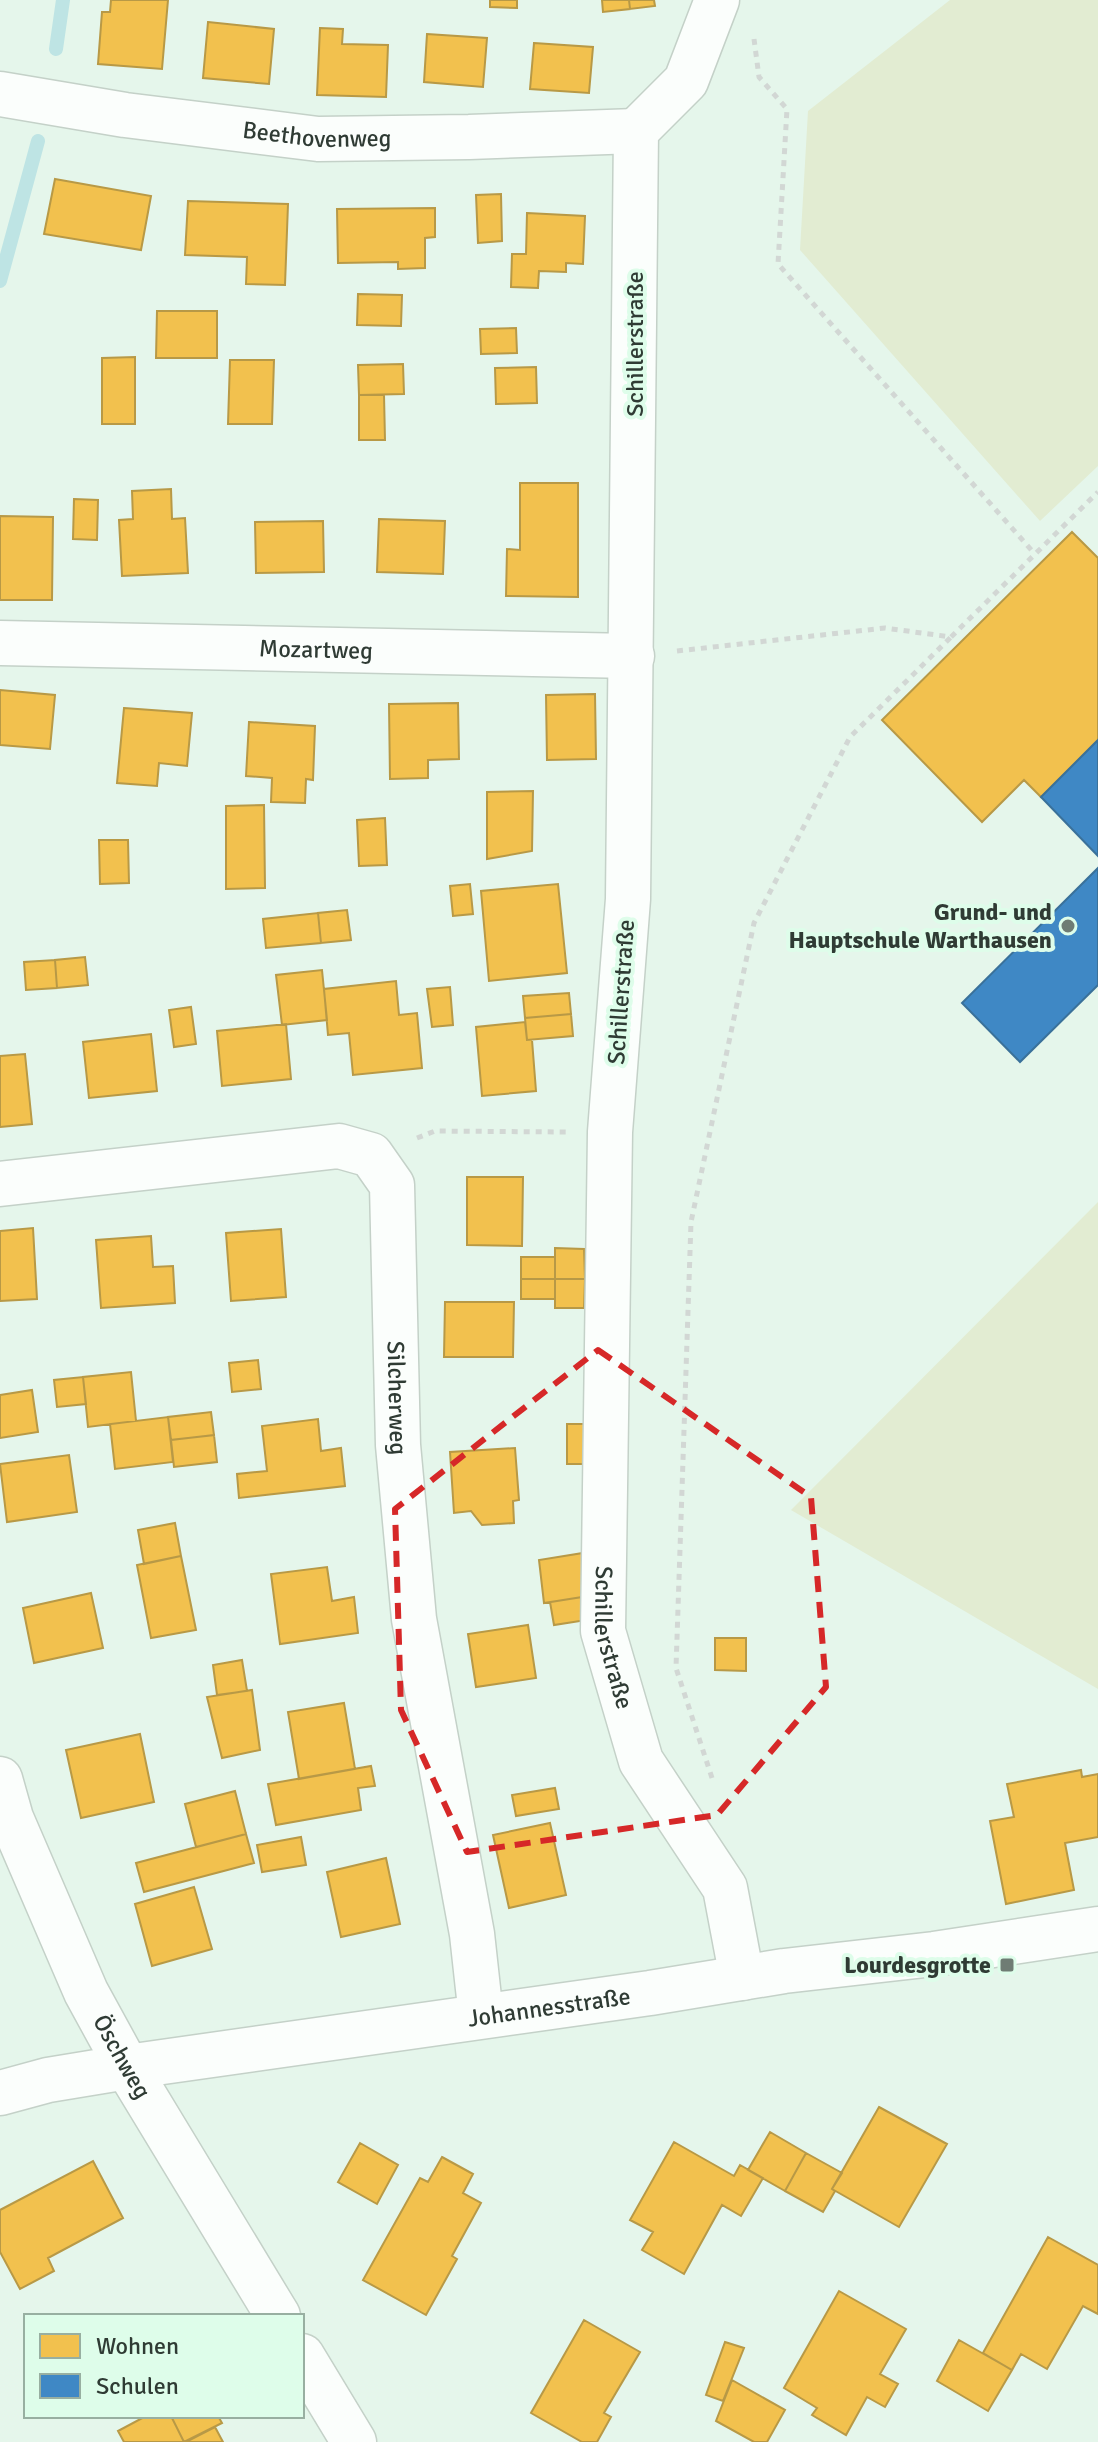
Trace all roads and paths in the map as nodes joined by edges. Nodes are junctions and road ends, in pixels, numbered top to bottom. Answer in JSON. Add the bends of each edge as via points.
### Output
{"nodes":[{"id":1,"x":717,"y":0,"type":"edge"},
{"id":2,"x":753,"y":36,"type":"dead end"},
{"id":3,"x":0,"y":94,"type":"edge"},
{"id":4,"x":636,"y":131,"type":"junction"},
{"id":5,"x":1098,"y":492,"type":"edge"},
{"id":6,"x":1034,"y":553,"type":"junction"},
{"id":7,"x":951,"y":637,"type":"junction"},
{"id":8,"x":0,"y":643,"type":"edge"},
{"id":9,"x":632,"y":656,"type":"junction"},
{"id":10,"x":610,"y":1132,"type":"junction"},
{"id":11,"x":371,"y":1155,"type":"junction"},
{"id":12,"x":0,"y":1184,"type":"edge"},
{"id":13,"x":0,"y":1779,"type":"edge"},
{"id":14,"x":714,"y":1785,"type":"dead end"},
{"id":15,"x":1098,"y":1929,"type":"edge"},
{"id":16,"x":742,"y":1978,"type":"junction"},
{"id":17,"x":481,"y":2016,"type":"junction"},
{"id":18,"x":127,"y":2067,"type":"junction"},
{"id":19,"x":0,"y":2093,"type":"edge"},
{"id":20,"x":277,"y":2314,"type":"edge"},
{"id":21,"x":304,"y":2359,"type":"edge"},
{"id":22,"x":354,"y":2442,"type":"edge"}],
"edges":[{"from":1,"to":4,"type":"street","via":[[686,81]]},
{"from":2,"to":6,"type":"path","via":[[759,77],[787,109],[778,264]]},
{"from":3,"to":4,"type":"street","name":"Beethovenweg","via":[[318,139]]},
{"from":4,"to":9,"type":"street","name":"Schillerstraße"},
{"from":5,"to":6,"type":"path"},
{"from":6,"to":7,"type":"path"},
{"from":7,"to":9,"type":"path","via":[[885,628]]},
{"from":7,"to":14,"type":"path","via":[[850,737],[754,923],[691,1222],[676,1668]]},
{"from":8,"to":9,"type":"street","name":"Mozartweg"},
{"from":9,"to":10,"type":"street","name":"Schillerstraße","via":[[628,899]]},
{"from":10,"to":11,"type":"path","via":[[435,1131]]},
{"from":10,"to":16,"type":"street","name":"Schillerstraße","via":[[603,1631],[641,1761],[725,1888]]},
{"from":11,"to":12,"type":"street","via":[[339,1146]]},
{"from":11,"to":17,"type":"street","name":"Silcherweg","via":[[392,1185],[398,1445],[414,1619],[472,1934]]},
{"from":13,"to":18,"type":"street","name":"Öschweg","via":[[11,1818],[86,1992]]},
{"from":15,"to":16,"type":"street","name":"Johannesstraße"},
{"from":16,"to":17,"type":"street","name":"Johannesstraße"},
{"from":17,"to":18,"type":"street","name":"Johannesstraße"},
{"from":18,"to":19,"type":"street","name":"Johannesstraße"},
{"from":18,"to":20,"type":"street","name":"Öschweg"},
{"from":21,"to":22,"type":"street"}]}
